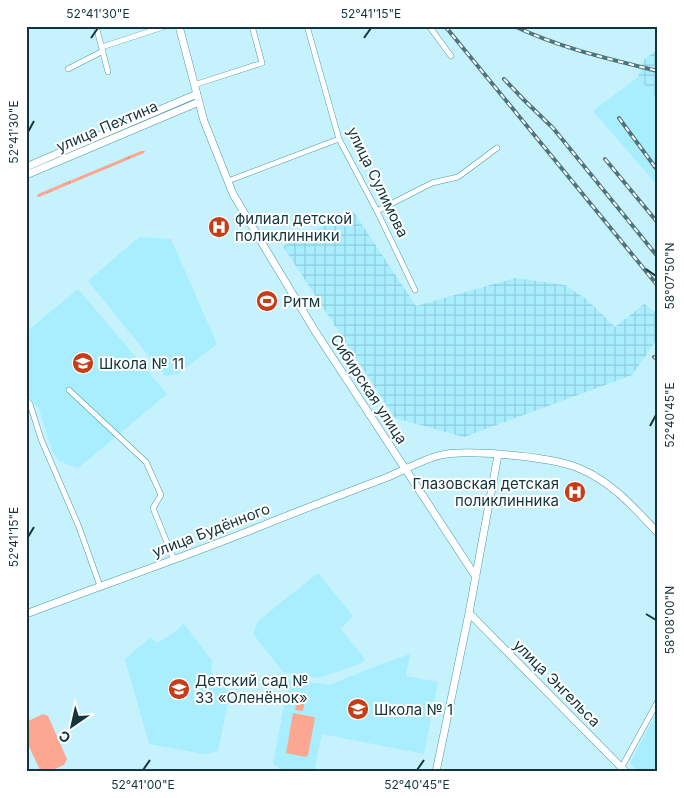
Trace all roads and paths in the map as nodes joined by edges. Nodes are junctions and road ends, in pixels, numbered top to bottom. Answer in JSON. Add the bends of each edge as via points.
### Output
{"nodes":[{"id":1,"x":96,"y":26,"type":"edge"},
{"id":2,"x":166,"y":26,"type":"edge"},
{"id":3,"x":179,"y":26,"type":"edge"},
{"id":4,"x":252,"y":26,"type":"edge"},
{"id":5,"x":307,"y":26,"type":"edge"},
{"id":6,"x":429,"y":26,"type":"edge"},
{"id":7,"x":102,"y":49,"type":"junction"},
{"id":8,"x":451,"y":56,"type":"dead end"},
{"id":9,"x":68,"y":68,"type":"dead end"},
{"id":10,"x":108,"y":72,"type":"dead end"},
{"id":11,"x":194,"y":85,"type":"junction"},
{"id":12,"x":197,"y":94,"type":"junction"},
{"id":13,"x":199,"y":102,"type":"junction"},
{"id":14,"x":339,"y":139,"type":"junction"},
{"id":15,"x":497,"y":148,"type":"dead end"},
{"id":16,"x":26,"y":167,"type":"edge"},
{"id":17,"x":26,"y":175,"type":"edge"},
{"id":18,"x":228,"y":181,"type":"junction"},
{"id":19,"x":377,"y":211,"type":"junction"},
{"id":20,"x":415,"y":290,"type":"dead end"},
{"id":21,"x":69,"y":390,"type":"dead end"},
{"id":22,"x":26,"y":400,"type":"edge"},
{"id":23,"x":498,"y":455,"type":"junction"},
{"id":24,"x":405,"y":470,"type":"junction"},
{"id":25,"x":658,"y":533,"type":"edge"},
{"id":26,"x":174,"y":560,"type":"junction"},
{"id":27,"x":476,"y":577,"type":"junction"},
{"id":28,"x":100,"y":586,"type":"junction"},
{"id":29,"x":469,"y":613,"type":"junction"},
{"id":30,"x":26,"y":614,"type":"edge"},
{"id":31,"x":658,"y":701,"type":"edge"},
{"id":32,"x":622,"y":770,"type":"edge"},
{"id":33,"x":436,"y":772,"type":"edge"}],
"edges":[{"from":1,"to":7,"type":"street"},
{"from":2,"to":7,"type":"street"},
{"from":3,"to":11,"type":"main road","name":"Сибирская улица"},
{"from":4,"to":11,"type":"street","via":[[262,63]]},
{"from":5,"to":14,"type":"street","name":"улица Сулимова"},
{"from":6,"to":8,"type":"street"},
{"from":7,"to":9,"type":"street"},
{"from":7,"to":10,"type":"street"},
{"from":11,"to":12,"type":"main road","name":"Сибирская улица"},
{"from":12,"to":13,"type":"main road","name":"Сибирская улица"},
{"from":12,"to":16,"type":"main road","name":"улица Пехтина"},
{"from":13,"to":17,"type":"main road","name":"улица Пехтина"},
{"from":13,"to":18,"type":"main road","name":"Сибирская улица"},
{"from":14,"to":18,"type":"street"},
{"from":14,"to":19,"type":"street","name":"улица Сулимова"},
{"from":15,"to":19,"type":"street","via":[[458,177],[432,183]]},
{"from":18,"to":24,"type":"main road","name":"Сибирская улица","via":[[288,288]]},
{"from":19,"to":20,"type":"street","name":"улица Сулимова"},
{"from":21,"to":26,"type":"street","via":[[146,462],[162,495],[153,508]]},
{"from":22,"to":28,"type":"street"},
{"from":23,"to":24,"type":"main road","via":[[437,456]]},
{"from":23,"to":25,"type":"main road","via":[[557,462],[595,475],[618,492]]},
{"from":23,"to":27,"type":"main road"},
{"from":24,"to":26,"type":"main road","name":"улица Будённого"},
{"from":24,"to":27,"type":"main road","name":"Сибирская улица"},
{"from":26,"to":28,"type":"main road","name":"улица Будённого"},
{"from":27,"to":29,"type":"main road"},
{"from":28,"to":30,"type":"main road","name":"улица Будённого"},
{"from":29,"to":32,"type":"main road","name":"улица Энгельса"},
{"from":29,"to":33,"type":"main road"},
{"from":31,"to":32,"type":"street"}]}
